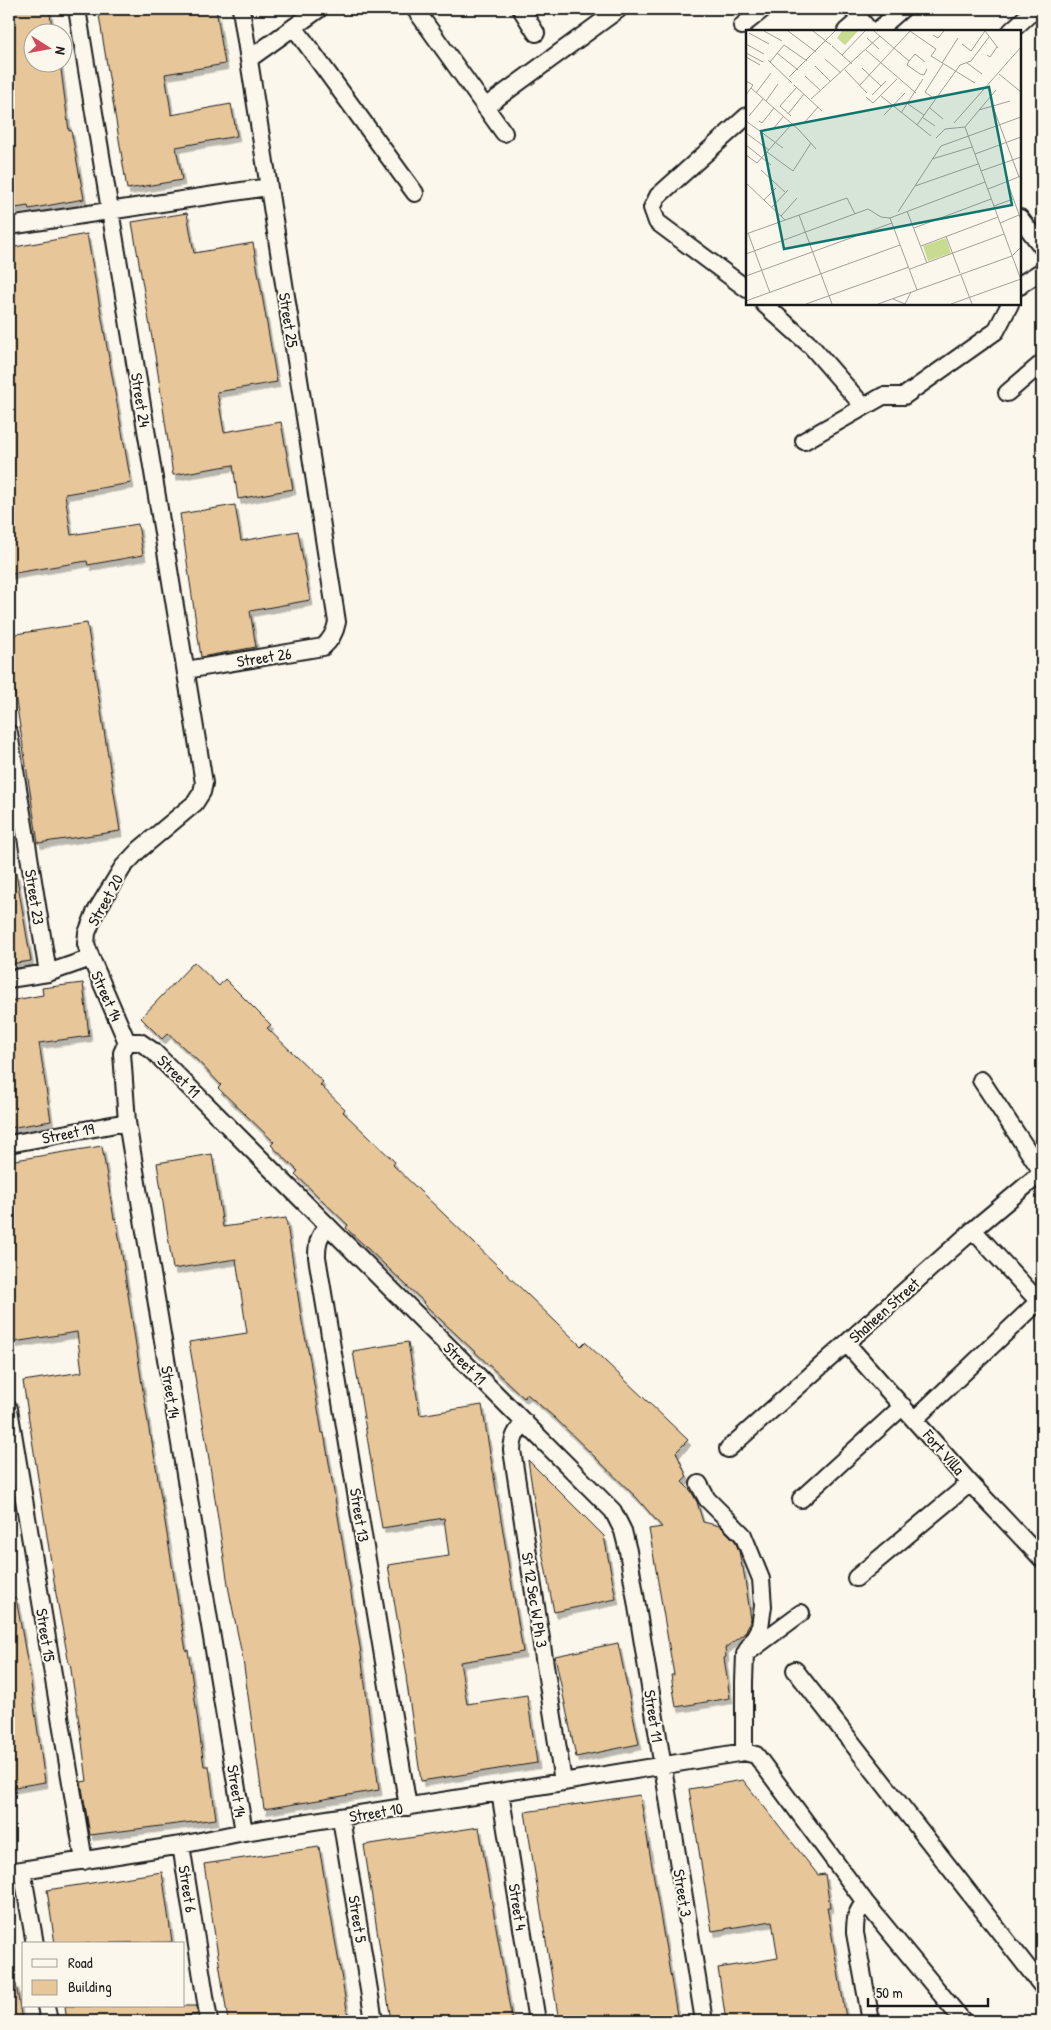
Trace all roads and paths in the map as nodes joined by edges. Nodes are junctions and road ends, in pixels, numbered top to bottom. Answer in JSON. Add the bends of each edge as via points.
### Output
{"nodes":[{"id":1,"x":77,"y":9,"type":"edge"},
{"id":2,"x":241,"y":9,"type":"edge"},
{"id":3,"x":319,"y":9,"type":"edge"},
{"id":4,"x":415,"y":9,"type":"edge"},
{"id":5,"x":521,"y":9,"type":"edge"},
{"id":6,"x":619,"y":9,"type":"edge"},
{"id":7,"x":763,"y":9,"type":"edge"},
{"id":8,"x":902,"y":9,"type":"edge"},
{"id":9,"x":1035,"y":9,"type":"edge"},
{"id":10,"x":861,"y":20,"type":"edge"},
{"id":11,"x":742,"y":26,"type":"dead end"},
{"id":12,"x":294,"y":27,"type":"junction"},
{"id":13,"x":847,"y":30,"type":"edge"},
{"id":14,"x":878,"y":30,"type":"edge"},
{"id":15,"x":1012,"y":30,"type":"edge"},
{"id":16,"x":536,"y":33,"type":"dead end"},
{"id":17,"x":249,"y":60,"type":"junction"},
{"id":18,"x":485,"y":107,"type":"junction"},
{"id":19,"x":746,"y":117,"type":"edge"},
{"id":20,"x":504,"y":133,"type":"dead end"},
{"id":21,"x":268,"y":186,"type":"junction"},
{"id":22,"x":415,"y":193,"type":"dead end"},
{"id":23,"x":109,"y":210,"type":"junction"},
{"id":24,"x":1021,"y":219,"type":"edge"},
{"id":25,"x":9,"y":226,"type":"edge"},
{"id":26,"x":1042,"y":247,"type":"edge"},
{"id":27,"x":1042,"y":271,"type":"edge"},
{"id":28,"x":1021,"y":284,"type":"edge"},
{"id":29,"x":746,"y":287,"type":"edge"},
{"id":30,"x":765,"y":305,"type":"edge"},
{"id":31,"x":1009,"y":305,"type":"edge"},
{"id":32,"x":1041,"y":367,"type":"edge"},
{"id":33,"x":1006,"y":393,"type":"dead end"},
{"id":34,"x":864,"y":407,"type":"junction"},
{"id":35,"x":804,"y":441,"type":"dead end"},
{"id":36,"x":335,"y":631,"type":"joint"},
{"id":37,"x":186,"y":670,"type":"junction"},
{"id":38,"x":9,"y":732,"type":"edge"},
{"id":39,"x":202,"y":792,"type":"joint"},
{"id":40,"x":90,"y":958,"type":"junction"},
{"id":41,"x":48,"y":973,"type":"junction"},
{"id":42,"x":9,"y":979,"type":"edge"},
{"id":43,"x":127,"y":1042,"type":"junction"},
{"id":44,"x":981,"y":1080,"type":"dead end"},
{"id":45,"x":127,"y":1122,"type":"junction"},
{"id":46,"x":9,"y":1144,"type":"edge"},
{"id":47,"x":1042,"y":1172,"type":"edge"},
{"id":48,"x":328,"y":1226,"type":"junction"},
{"id":49,"x":973,"y":1230,"type":"junction"},
{"id":50,"x":1040,"y":1303,"type":"edge"},
{"id":51,"x":847,"y":1344,"type":"junction"},
{"id":52,"x":904,"y":1406,"type":"junction"},
{"id":53,"x":9,"y":1409,"type":"edge"},
{"id":54,"x":915,"y":1419,"type":"junction"},
{"id":55,"x":525,"y":1422,"type":"junction"},
{"id":56,"x":728,"y":1449,"type":"dead end"},
{"id":57,"x":970,"y":1483,"type":"junction"},
{"id":58,"x":699,"y":1484,"type":"dead end"},
{"id":59,"x":801,"y":1499,"type":"dead end"},
{"id":60,"x":1042,"y":1559,"type":"edge"},
{"id":61,"x":856,"y":1578,"type":"dead end"},
{"id":62,"x":801,"y":1613,"type":"dead end"},
{"id":63,"x":745,"y":1654,"type":"junction"},
{"id":64,"x":795,"y":1670,"type":"dead end"},
{"id":65,"x":744,"y":1752,"type":"junction"},
{"id":66,"x":662,"y":1766,"type":"junction"},
{"id":67,"x":563,"y":1782,"type":"junction"},
{"id":68,"x":500,"y":1792,"type":"junction"},
{"id":69,"x":408,"y":1807,"type":"junction"},
{"id":70,"x":341,"y":1818,"type":"junction"},
{"id":71,"x":244,"y":1832,"type":"junction"},
{"id":72,"x":181,"y":1845,"type":"junction"},
{"id":73,"x":84,"y":1861,"type":"junction"},
{"id":74,"x":16,"y":1871,"type":"edge"},
{"id":75,"x":865,"y":1902,"type":"junction"},
{"id":76,"x":34,"y":1942,"type":"edge"},
{"id":77,"x":1042,"y":1986,"type":"edge"},
{"id":78,"x":46,"y":2008,"type":"edge"},
{"id":79,"x":49,"y":2021,"type":"edge"},
{"id":80,"x":209,"y":2021,"type":"edge"},
{"id":81,"x":374,"y":2021,"type":"edge"},
{"id":82,"x":537,"y":2021,"type":"edge"},
{"id":83,"x":704,"y":2021,"type":"edge"},
{"id":84,"x":870,"y":2021,"type":"edge"},
{"id":85,"x":963,"y":2021,"type":"edge"}],
"edges":[{"from":1,"to":23,"type":"street","name":"Street 24"},
{"from":2,"to":17,"type":"street","name":"Street 25"},
{"from":3,"to":12,"type":"street"},
{"from":4,"to":18,"type":"street"},
{"from":5,"to":16,"type":"street"},
{"from":6,"to":18,"type":"street"},
{"from":7,"to":11,"type":"street"},
{"from":8,"to":14,"type":"street"},
{"from":9,"to":15,"type":"street"},
{"from":10,"to":13,"type":"street"},
{"from":12,"to":17,"type":"street"},
{"from":12,"to":22,"type":"street"},
{"from":17,"to":21,"type":"street","name":"Street 25"},
{"from":18,"to":20,"type":"street"},
{"from":19,"to":29,"type":"street","via":[[658,196],[652,208],[657,222]]},
{"from":21,"to":23,"type":"street"},
{"from":21,"to":36,"type":"street","name":"Street 25","via":[[336,610]]},
{"from":23,"to":25,"type":"street"},
{"from":23,"to":37,"type":"street","name":"Street 24"},
{"from":24,"to":26,"type":"street"},
{"from":27,"to":28,"type":"street"},
{"from":30,"to":34,"type":"street","via":[[811,346]]},
{"from":31,"to":34,"type":"street","via":[[996,331],[904,396],[883,396]]},
{"from":32,"to":33,"type":"street"},
{"from":34,"to":35,"type":"street"},
{"from":36,"to":37,"type":"street","name":"Street 26","via":[[323,647]]},
{"from":37,"to":39,"type":"street","name":"Street 24","via":[[204,783]]},
{"from":38,"to":41,"type":"street","name":"Street 23"},
{"from":39,"to":40,"type":"street","name":"Street 20","via":[[195,803],[139,850],[114,881],[87,933]]},
{"from":40,"to":41,"type":"street"},
{"from":40,"to":43,"type":"street","name":"Street 14"},
{"from":41,"to":42,"type":"street"},
{"from":43,"to":45,"type":"street","name":"Street 14","via":[[122,1053]]},
{"from":43,"to":48,"type":"street","name":"Street 11","via":[[140,1042],[153,1051]]},
{"from":44,"to":47,"type":"street"},
{"from":45,"to":46,"type":"street","name":"Street 19"},
{"from":45,"to":71,"type":"street","name":"Street 14"},
{"from":47,"to":49,"type":"street","name":"Shaheen Street"},
{"from":48,"to":55,"type":"street","name":"Street 11"},
{"from":48,"to":69,"type":"street","name":"Street 13","via":[[317,1242],[317,1257]]},
{"from":49,"to":50,"type":"street"},
{"from":49,"to":51,"type":"street","name":"Shaheen Street"},
{"from":50,"to":54,"type":"street"},
{"from":51,"to":52,"type":"street","name":"Fort Villa"},
{"from":51,"to":56,"type":"street","name":"Shaheen Street"},
{"from":52,"to":54,"type":"street","name":"Fort Villa"},
{"from":52,"to":59,"type":"street"},
{"from":53,"to":73,"type":"street","name":"Street 15"},
{"from":54,"to":57,"type":"street","name":"Fort Villa"},
{"from":55,"to":66,"type":"street","name":"Street 11","via":[[613,1511],[624,1531]]},
{"from":55,"to":67,"type":"street","name":"St 12 Sec W Ph 3","via":[[515,1434],[512,1450]]},
{"from":57,"to":60,"type":"street","name":"Fort Villa"},
{"from":57,"to":61,"type":"street"},
{"from":58,"to":63,"type":"street","via":[[707,1500],[743,1535],[761,1579],[763,1606],[760,1627]]},
{"from":62,"to":63,"type":"street"},
{"from":63,"to":65,"type":"street"},
{"from":64,"to":77,"type":"street"},
{"from":65,"to":66,"type":"street","name":"Street 10"},
{"from":65,"to":75,"type":"street","via":[[756,1755]]},
{"from":66,"to":67,"type":"street","name":"Street 10"},
{"from":66,"to":83,"type":"street","name":"Street 3"},
{"from":67,"to":68,"type":"street","name":"Street 10"},
{"from":68,"to":69,"type":"street","name":"Street 10"},
{"from":68,"to":82,"type":"street","name":"Street 4"},
{"from":69,"to":70,"type":"street","name":"Street 10"},
{"from":70,"to":71,"type":"street","name":"Street 10"},
{"from":70,"to":81,"type":"street","name":"Street 5"},
{"from":71,"to":72,"type":"street","name":"Street 10"},
{"from":72,"to":73,"type":"street","name":"Street 10"},
{"from":72,"to":80,"type":"street","name":"Street 6"},
{"from":73,"to":74,"type":"street","name":"Street 10"},
{"from":74,"to":76,"type":"street"},
{"from":75,"to":84,"type":"street","via":[[857,1911],[855,1933]]},
{"from":75,"to":85,"type":"street"},
{"from":78,"to":79,"type":"street"}]}
